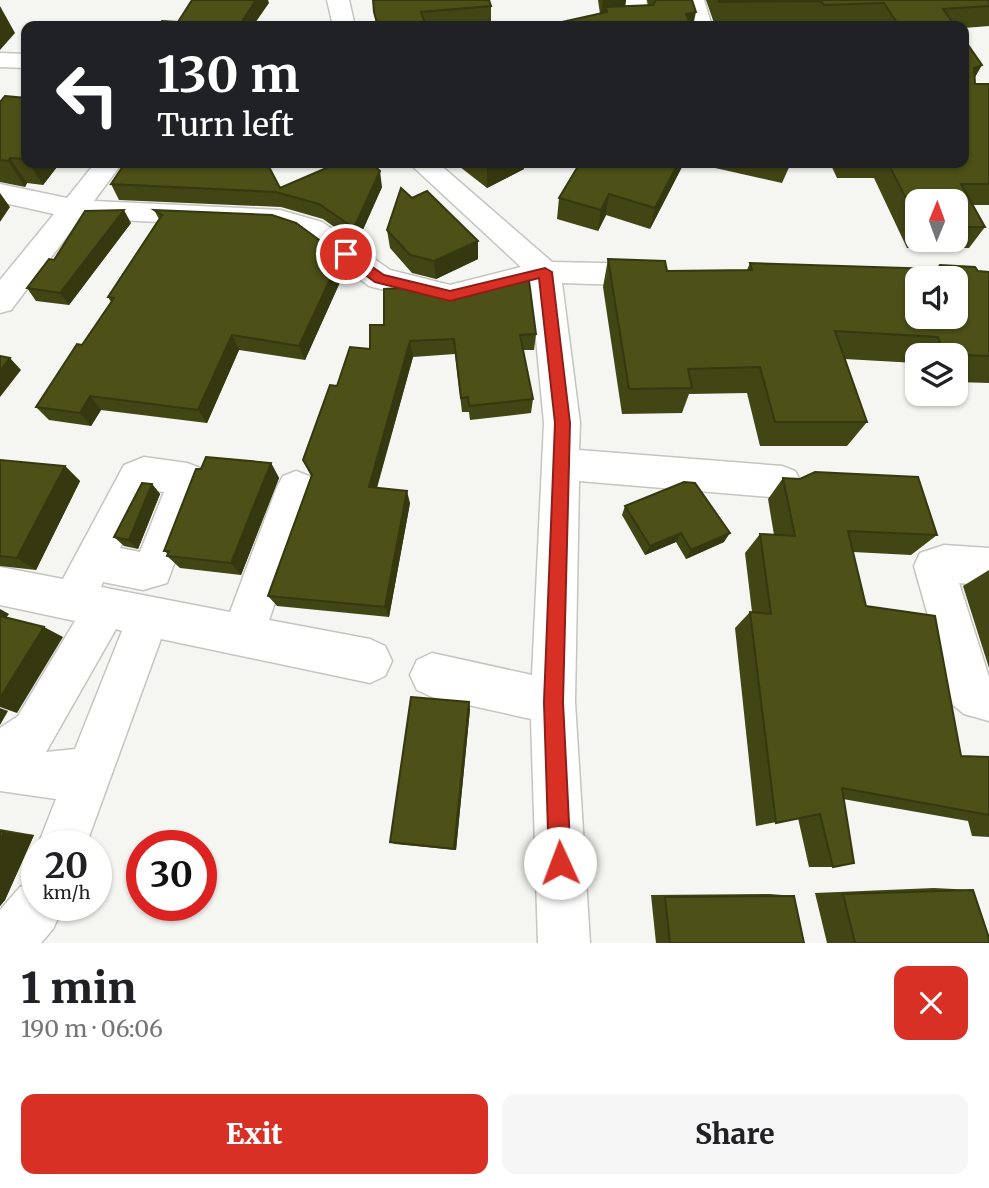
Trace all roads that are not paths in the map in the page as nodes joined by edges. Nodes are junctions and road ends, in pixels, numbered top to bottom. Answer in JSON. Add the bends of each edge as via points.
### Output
{"nodes":[{"id":1,"x":338,"y":0,"type":"edge"},
{"id":2,"x":635,"y":0,"type":"edge"},
{"id":3,"x":692,"y":0,"type":"edge"},
{"id":4,"x":343,"y":21,"type":"edge"},
{"id":5,"x":596,"y":21,"type":"edge"},
{"id":6,"x":699,"y":21,"type":"edge"},
{"id":7,"x":0,"y":60,"type":"edge"},
{"id":8,"x":21,"y":61,"type":"edge"},
{"id":9,"x":105,"y":168,"type":"edge"},
{"id":10,"x":428,"y":168,"type":"edge"},
{"id":11,"x":0,"y":193,"type":"edge"},
{"id":12,"x":75,"y":208,"type":"junction"},
{"id":13,"x":545,"y":272,"type":"junction"},
{"id":14,"x":683,"y":275,"type":"edge"},
{"id":15,"x":0,"y":302,"type":"edge"},
{"id":16,"x":561,"y":464,"type":"junction"},
{"id":17,"x":782,"y":482,"type":"edge"},
{"id":18,"x":296,"y":487,"type":"dead end"},
{"id":19,"x":93,"y":562,"type":"dead end"},
{"id":20,"x":989,"y":567,"type":"edge"},
{"id":21,"x":9,"y":600,"type":"edge"},
{"id":22,"x":90,"y":613,"type":"junction"},
{"id":23,"x":148,"y":617,"type":"junction"},
{"id":24,"x":242,"y":637,"type":"junction"},
{"id":25,"x":370,"y":661,"type":"dead end"},
{"id":26,"x":432,"y":675,"type":"dead end"},
{"id":27,"x":989,"y":699,"type":"edge"},
{"id":28,"x":553,"y":702,"type":"junction"},
{"id":29,"x":0,"y":751,"type":"edge"},
{"id":30,"x":93,"y":765,"type":"junction"},
{"id":31,"x":0,"y":768,"type":"edge"},
{"id":32,"x":68,"y":830,"type":"edge"},
{"id":33,"x":27,"y":921,"type":"edge"},
{"id":34,"x":0,"y":939,"type":"edge"},
{"id":35,"x":564,"y":943,"type":"edge"}],
"edges":[{"from":1,"to":4,"type":"street"},
{"from":2,"to":5,"type":"street","via":[[639,20]]},
{"from":3,"to":6,"type":"street"},
{"from":7,"to":8,"type":"street"},
{"from":9,"to":12,"type":"street"},
{"from":10,"to":13,"type":"street"},
{"from":11,"to":12,"type":"street"},
{"from":12,"to":13,"type":"street","via":[[281,219],[312,229],[380,278],[450,296]]},
{"from":12,"to":15,"type":"street"},
{"from":13,"to":14,"type":"street"},
{"from":13,"to":16,"type":"street","via":[[562,423]]},
{"from":16,"to":17,"type":"street"},
{"from":16,"to":28,"type":"street"},
{"from":18,"to":24,"type":"street"},
{"from":19,"to":22,"type":"street"},
{"from":20,"to":27,"type":"street","via":[[934,566],[969,689],[979,698]]},
{"from":21,"to":22,"type":"street"},
{"from":22,"to":23,"type":"street"},
{"from":22,"to":29,"type":"street","via":[[34,732],[12,750]]},
{"from":23,"to":24,"type":"street"},
{"from":23,"to":30,"type":"street"},
{"from":24,"to":25,"type":"street"},
{"from":26,"to":28,"type":"street"},
{"from":28,"to":35,"type":"street"},
{"from":30,"to":31,"type":"street","via":[[65,776]]},
{"from":30,"to":32,"type":"street"},
{"from":33,"to":34,"type":"street"}]}
